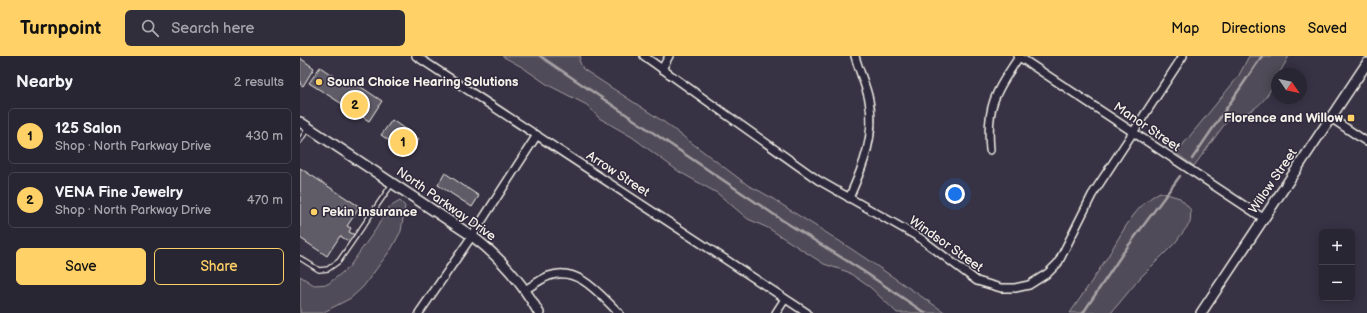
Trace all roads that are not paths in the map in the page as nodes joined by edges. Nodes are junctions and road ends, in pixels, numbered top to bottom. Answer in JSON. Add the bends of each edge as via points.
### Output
{"nodes":[{"id":1,"x":416,"y":56,"type":"edge"},
{"id":2,"x":644,"y":56,"type":"edge"},
{"id":3,"x":669,"y":56,"type":"edge"},
{"id":4,"x":855,"y":56,"type":"edge"},
{"id":5,"x":1018,"y":56,"type":"edge"},
{"id":6,"x":1183,"y":56,"type":"edge"},
{"id":7,"x":1367,"y":63,"type":"edge"},
{"id":8,"x":662,"y":69,"type":"junction"},
{"id":9,"x":1331,"y":118,"type":"junction"},
{"id":10,"x":300,"y":122,"type":"edge"},
{"id":11,"x":309,"y":128,"type":"junction"},
{"id":12,"x":1133,"y":132,"type":"junction"},
{"id":13,"x":537,"y":135,"type":"junction"},
{"id":14,"x":300,"y":141,"type":"edge"},
{"id":15,"x":1367,"y":142,"type":"edge"},
{"id":16,"x":990,"y":150,"type":"dead end"},
{"id":17,"x":393,"y":183,"type":"junction"},
{"id":18,"x":849,"y":198,"type":"junction"},
{"id":19,"x":1263,"y":218,"type":"junction"},
{"id":20,"x":472,"y":236,"type":"junction"},
{"id":21,"x":300,"y":258,"type":"edge"},
{"id":22,"x":525,"y":290,"type":"junction"},
{"id":23,"x":786,"y":299,"type":"junction"},
{"id":24,"x":419,"y":313,"type":"edge"},
{"id":25,"x":539,"y":313,"type":"edge"},
{"id":26,"x":620,"y":313,"type":"edge"},
{"id":27,"x":776,"y":313,"type":"edge"},
{"id":28,"x":807,"y":313,"type":"edge"},
{"id":29,"x":1201,"y":313,"type":"edge"}],
"edges":[{"from":1,"to":13,"type":"street","name":"Arrow Street"},
{"from":2,"to":8,"type":"street","name":"Windsor Street"},
{"from":3,"to":8,"type":"street"},
{"from":4,"to":18,"type":"street","via":[[869,99],[871,126],[865,162]]},
{"from":5,"to":12,"type":"street","name":"Manor Street"},
{"from":5,"to":16,"type":"street","via":[[998,90],[990,112]]},
{"from":6,"to":12,"type":"street","name":"Windsor Street"},
{"from":7,"to":9,"type":"main road","name":"Willow Street"},
{"from":8,"to":18,"type":"street","name":"Windsor Street","via":[[818,180]]},
{"from":9,"to":15,"type":"street"},
{"from":9,"to":19,"type":"main road","name":"Willow Street"},
{"from":10,"to":11,"type":"main road","name":"North Parkway Drive"},
{"from":11,"to":14,"type":"lane"},
{"from":11,"to":17,"type":"main road","name":"North Parkway Drive"},
{"from":12,"to":18,"type":"street","name":"Windsor Street","via":[[1092,195],[1058,263],[1042,278],[1023,287],[1001,288],[977,281],[920,238]]},
{"from":12,"to":19,"type":"street","name":"Manor Street"},
{"from":13,"to":20,"type":"street"},
{"from":13,"to":23,"type":"street","name":"Arrow Street"},
{"from":17,"to":20,"type":"main road","name":"North Parkway Drive"},
{"from":17,"to":21,"type":"lane","via":[[339,261],[328,269],[319,270]]},
{"from":19,"to":29,"type":"main road","name":"Willow Street"},
{"from":20,"to":22,"type":"main road","name":"North Parkway Drive","via":[[500,259]]},
{"from":20,"to":24,"type":"street"},
{"from":22,"to":25,"type":"main road","name":"North Parkway Drive"},
{"from":22,"to":26,"type":"street","via":[[548,276],[574,276],[591,286]]},
{"from":23,"to":27,"type":"street"},
{"from":23,"to":28,"type":"street","name":"Arrow Street"}]}
